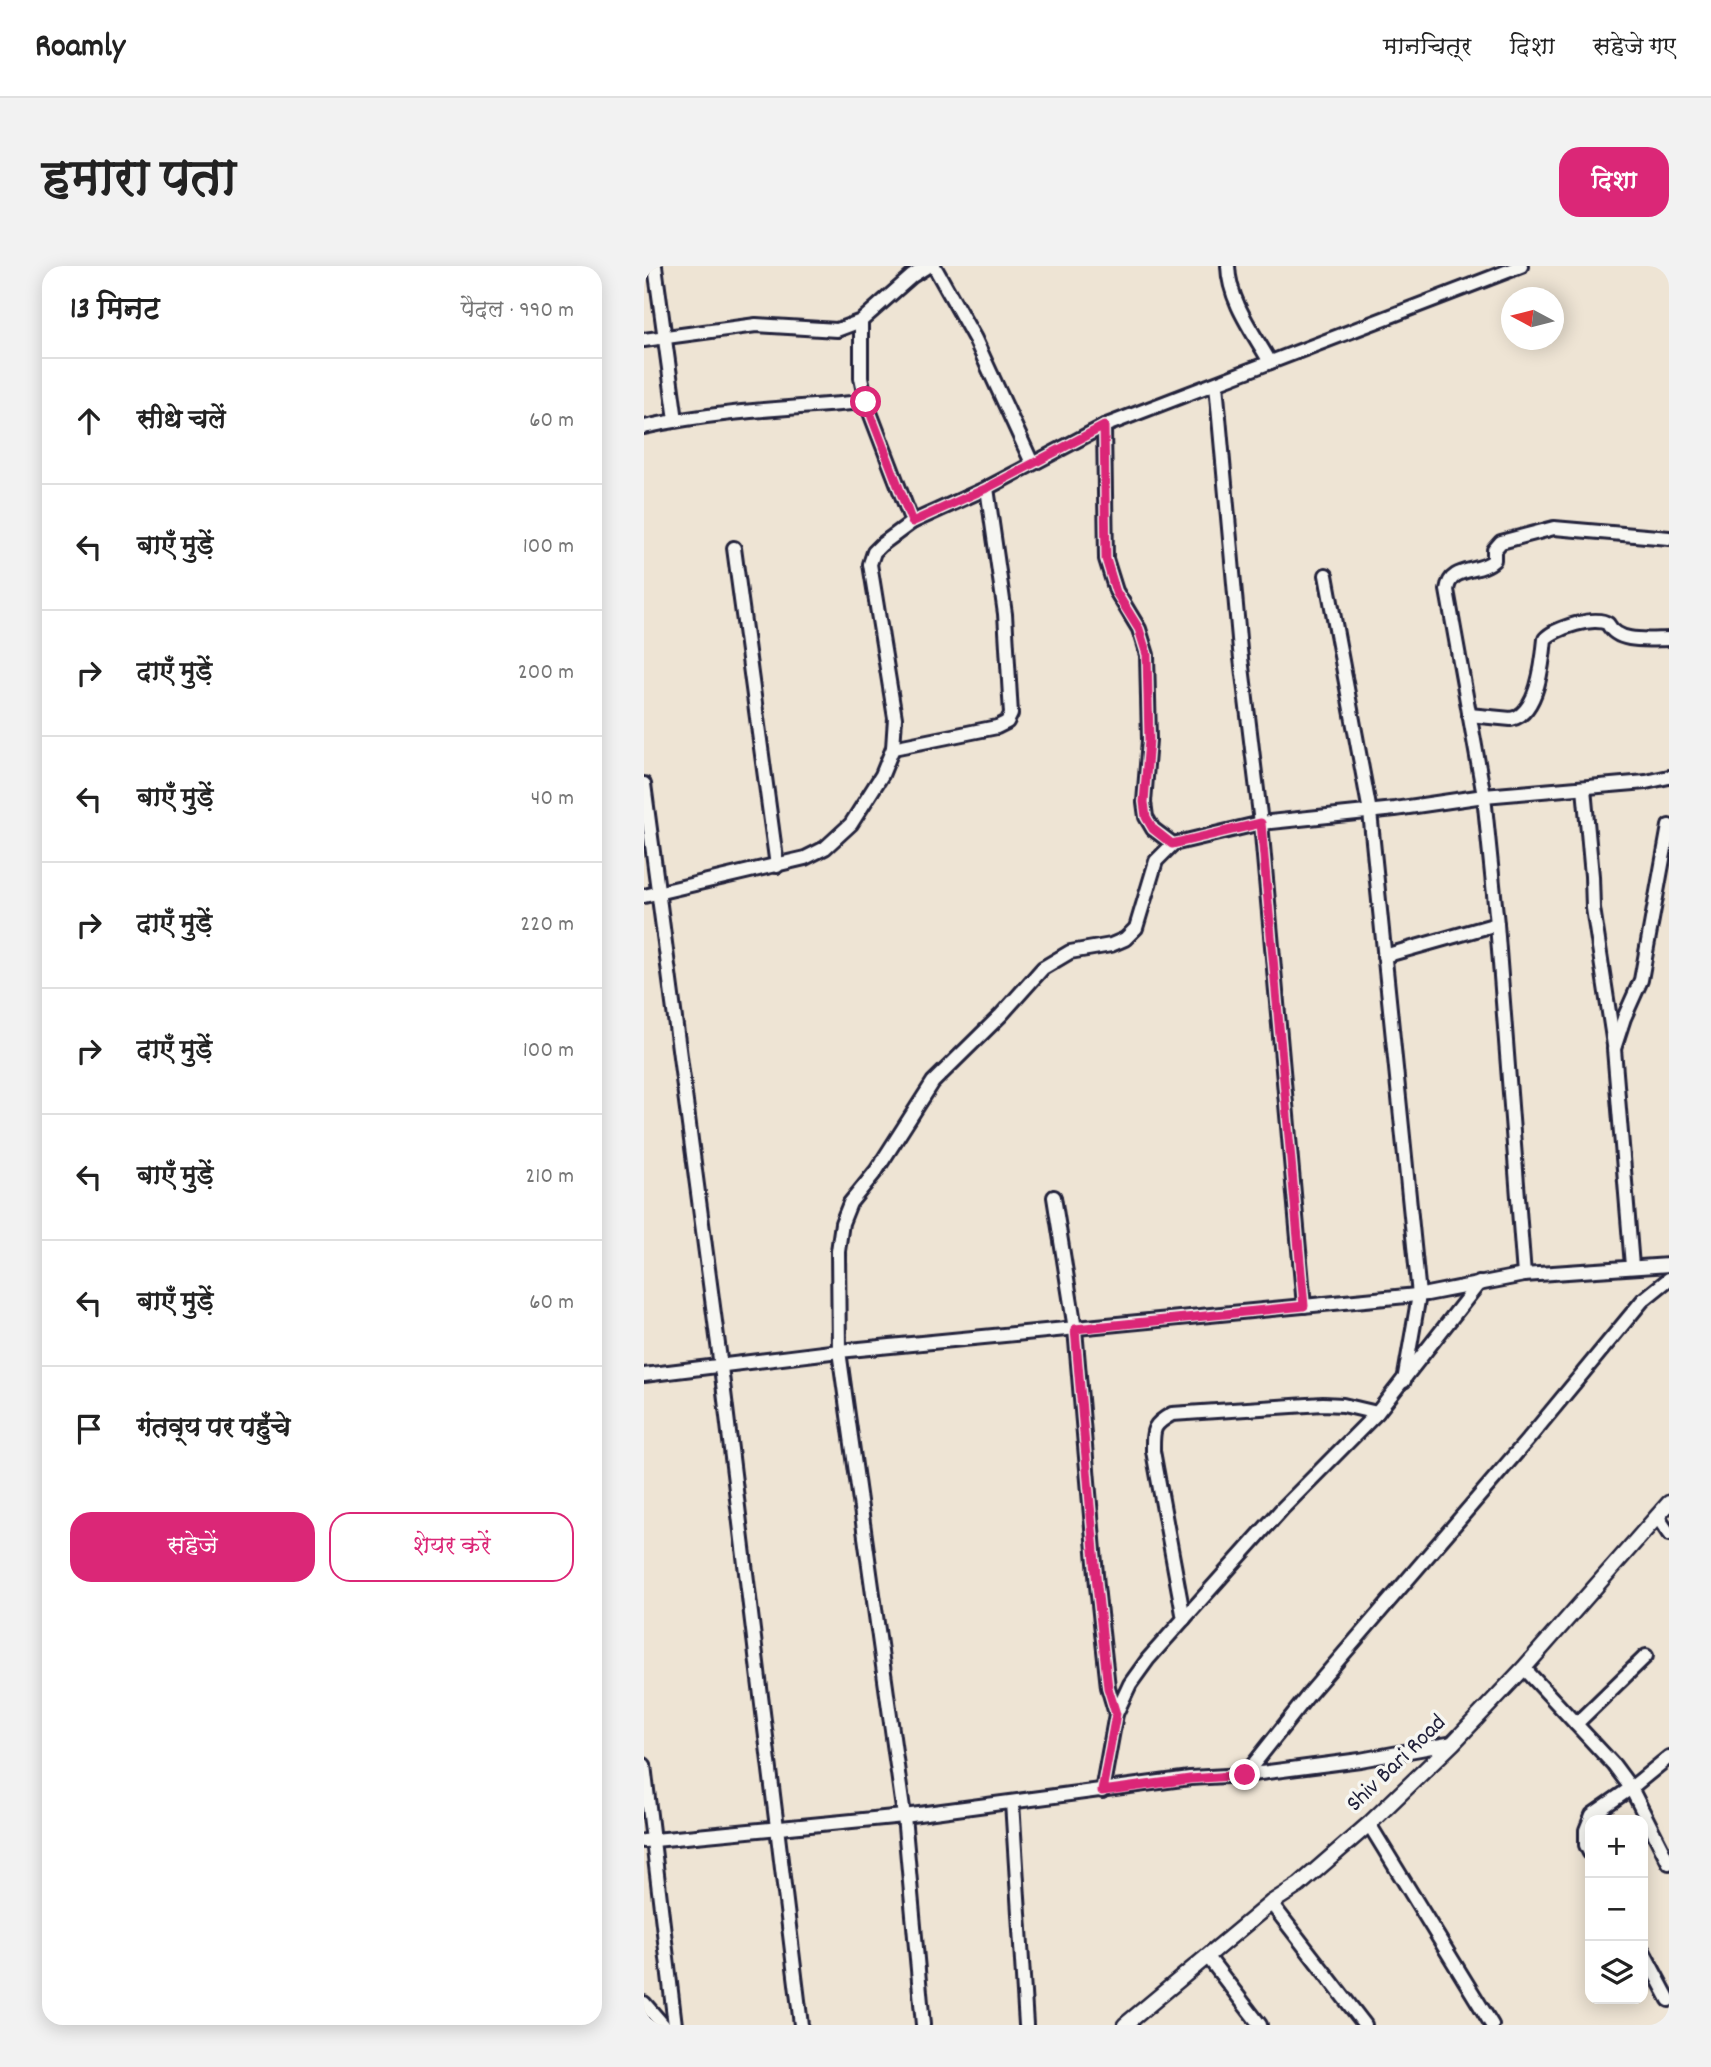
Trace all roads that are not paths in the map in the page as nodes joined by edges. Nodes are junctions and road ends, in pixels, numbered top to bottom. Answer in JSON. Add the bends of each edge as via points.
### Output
{"nodes":[{"id":1,"x":655,"y":266,"type":"edge"},
{"id":2,"x":928,"y":266,"type":"edge"},
{"id":3,"x":934,"y":266,"type":"edge"},
{"id":4,"x":1227,"y":266,"type":"edge"},
{"id":5,"x":1521,"y":266,"type":"edge"},
{"id":6,"x":861,"y":321,"type":"junction"},
{"id":7,"x":666,"y":338,"type":"junction"},
{"id":8,"x":644,"y":340,"type":"edge"},
{"id":9,"x":1270,"y":362,"type":"junction"},
{"id":10,"x":1216,"y":384,"type":"junction"},
{"id":11,"x":866,"y":402,"type":"junction"},
{"id":12,"x":676,"y":420,"type":"junction"},
{"id":13,"x":1104,"y":426,"type":"junction"},
{"id":14,"x":644,"y":427,"type":"edge"},
{"id":15,"x":1032,"y":463,"type":"junction"},
{"id":16,"x":987,"y":488,"type":"junction"},
{"id":17,"x":912,"y":522,"type":"junction"},
{"id":18,"x":1669,"y":538,"type":"edge"},
{"id":19,"x":734,"y":548,"type":"dead end"},
{"id":20,"x":1326,"y":575,"type":"dead end"},
{"id":21,"x":1669,"y":639,"type":"edge"},
{"id":22,"x":1469,"y":715,"type":"junction"},
{"id":23,"x":892,"y":748,"type":"junction"},
{"id":24,"x":1669,"y":777,"type":"edge"},
{"id":25,"x":644,"y":784,"type":"edge"},
{"id":26,"x":1584,"y":788,"type":"junction"},
{"id":27,"x":1483,"y":796,"type":"junction"},
{"id":28,"x":1370,"y":812,"type":"junction"},
{"id":29,"x":1261,"y":823,"type":"junction"},
{"id":30,"x":1669,"y":826,"type":"edge"},
{"id":31,"x":1172,"y":844,"type":"junction"},
{"id":32,"x":777,"y":866,"type":"junction"},
{"id":33,"x":658,"y":894,"type":"junction"},
{"id":34,"x":644,"y":896,"type":"edge"},
{"id":35,"x":1497,"y":923,"type":"junction"},
{"id":36,"x":1384,"y":956,"type":"junction"},
{"id":37,"x":1614,"y":1049,"type":"junction"},
{"id":38,"x":1054,"y":1197,"type":"dead end"},
{"id":39,"x":1669,"y":1265,"type":"edge"},
{"id":40,"x":1632,"y":1266,"type":"junction"},
{"id":41,"x":1524,"y":1275,"type":"junction"},
{"id":42,"x":1669,"y":1279,"type":"edge"},
{"id":43,"x":1479,"y":1283,"type":"junction"},
{"id":44,"x":1419,"y":1295,"type":"junction"},
{"id":45,"x":1304,"y":1306,"type":"junction"},
{"id":46,"x":1075,"y":1329,"type":"junction"},
{"id":47,"x":839,"y":1352,"type":"junction"},
{"id":48,"x":721,"y":1367,"type":"junction"},
{"id":49,"x":644,"y":1374,"type":"edge"},
{"id":50,"x":1404,"y":1381,"type":"junction"},
{"id":51,"x":1377,"y":1413,"type":"junction"},
{"id":52,"x":1669,"y":1503,"type":"edge"},
{"id":53,"x":1657,"y":1516,"type":"junction"},
{"id":54,"x":1669,"y":1534,"type":"edge"},
{"id":55,"x":1184,"y":1619,"type":"junction"},
{"id":56,"x":1646,"y":1656,"type":"dead end"},
{"id":57,"x":1524,"y":1668,"type":"junction"},
{"id":58,"x":1116,"y":1714,"type":"junction"},
{"id":59,"x":1577,"y":1724,"type":"junction"},
{"id":60,"x":1453,"y":1743,"type":"junction"},
{"id":61,"x":1669,"y":1757,"type":"edge"},
{"id":62,"x":644,"y":1765,"type":"edge"},
{"id":63,"x":1245,"y":1775,"type":"junction"},
{"id":64,"x":1631,"y":1788,"type":"junction"},
{"id":65,"x":1102,"y":1791,"type":"junction"},
{"id":66,"x":1012,"y":1802,"type":"junction"},
{"id":67,"x":1592,"y":1815,"type":"edge"},
{"id":68,"x":904,"y":1816,"type":"junction"},
{"id":69,"x":1369,"y":1825,"type":"junction"},
{"id":70,"x":777,"y":1827,"type":"junction"},
{"id":71,"x":648,"y":1841,"type":"edge"},
{"id":72,"x":1669,"y":1863,"type":"edge"},
{"id":73,"x":1271,"y":1903,"type":"junction"},
{"id":74,"x":1208,"y":1957,"type":"junction"},
{"id":75,"x":1648,"y":1960,"type":"edge"},
{"id":76,"x":1669,"y":2000,"type":"edge"},
{"id":77,"x":644,"y":2003,"type":"edge"},
{"id":78,"x":663,"y":2025,"type":"edge"},
{"id":79,"x":675,"y":2025,"type":"edge"},
{"id":80,"x":801,"y":2025,"type":"edge"},
{"id":81,"x":923,"y":2025,"type":"edge"},
{"id":82,"x":1026,"y":2025,"type":"edge"},
{"id":83,"x":1125,"y":2025,"type":"edge"},
{"id":84,"x":1260,"y":2025,"type":"edge"},
{"id":85,"x":1365,"y":2025,"type":"edge"},
{"id":86,"x":1492,"y":2025,"type":"edge"}],
"edges":[{"from":1,"to":7,"type":"street"},
{"from":2,"to":6,"type":"street"},
{"from":3,"to":15,"type":"street","via":[[975,339]]},
{"from":4,"to":9,"type":"street","via":[[1229,286]]},
{"from":5,"to":9,"type":"street"},
{"from":6,"to":7,"type":"street","via":[[837,330],[756,325]]},
{"from":6,"to":11,"type":"street","via":[[861,378]]},
{"from":7,"to":8,"type":"street"},
{"from":7,"to":12,"type":"street"},
{"from":9,"to":10,"type":"street"},
{"from":10,"to":13,"type":"street"},
{"from":10,"to":29,"type":"street"},
{"from":11,"to":12,"type":"street"},
{"from":11,"to":17,"type":"street"},
{"from":12,"to":14,"type":"street"},
{"from":13,"to":15,"type":"street"},
{"from":13,"to":31,"type":"street","via":[[1106,559],[1116,592],[1139,629],[1147,655],[1146,817]]},
{"from":15,"to":16,"type":"street"},
{"from":16,"to":17,"type":"street"},
{"from":16,"to":23,"type":"street","via":[[1005,614],[1011,714],[997,727]]},
{"from":17,"to":23,"type":"street","via":[[874,552],[870,564],[895,718]]},
{"from":18,"to":22,"type":"street","via":[[1554,527],[1501,542],[1490,565],[1452,576],[1447,590]]},
{"from":19,"to":32,"type":"street"},
{"from":20,"to":28,"type":"street"},
{"from":21,"to":22,"type":"street","via":[[1621,636],[1596,619],[1555,631],[1545,639],[1541,680],[1518,718]]},
{"from":22,"to":27,"type":"street"},
{"from":23,"to":32,"type":"street","via":[[882,775],[839,836],[805,858]]},
{"from":24,"to":26,"type":"street"},
{"from":25,"to":33,"type":"street"},
{"from":26,"to":27,"type":"street"},
{"from":26,"to":37,"type":"street","via":[[1593,908]]},
{"from":27,"to":28,"type":"street"},
{"from":27,"to":35,"type":"street"},
{"from":28,"to":29,"type":"street"},
{"from":28,"to":36,"type":"street"},
{"from":29,"to":31,"type":"street"},
{"from":29,"to":45,"type":"street"},
{"from":30,"to":37,"type":"street","via":[[1641,980]]},
{"from":31,"to":47,"type":"street","via":[[1156,861],[1136,928],[1111,946],[1070,952],[1043,968],[933,1082],[850,1203],[838,1251]]},
{"from":32,"to":33,"type":"street"},
{"from":33,"to":34,"type":"street"},
{"from":33,"to":48,"type":"street"},
{"from":35,"to":36,"type":"street"},
{"from":35,"to":41,"type":"street"},
{"from":36,"to":44,"type":"street"},
{"from":37,"to":40,"type":"street"},
{"from":38,"to":46,"type":"street"},
{"from":39,"to":40,"type":"street"},
{"from":40,"to":41,"type":"street"},
{"from":41,"to":43,"type":"street"},
{"from":42,"to":63,"type":"street","via":[[1643,1300]]},
{"from":43,"to":44,"type":"street"},
{"from":43,"to":50,"type":"street"},
{"from":44,"to":45,"type":"street"},
{"from":44,"to":50,"type":"street"},
{"from":45,"to":46,"type":"street"},
{"from":46,"to":47,"type":"street"},
{"from":46,"to":58,"type":"street","via":[[1097,1586],[1108,1688]]},
{"from":47,"to":48,"type":"street"},
{"from":47,"to":68,"type":"street"},
{"from":48,"to":49,"type":"street"},
{"from":48,"to":70,"type":"street"},
{"from":50,"to":51,"type":"street"},
{"from":51,"to":55,"type":"street","via":[[1282,1509]]},
{"from":51,"to":55,"type":"street","via":[[1323,1404],[1172,1414],[1159,1421],[1153,1431],[1153,1451]]},
{"from":52,"to":53,"type":"street","name":"Shiv Bari Road"},
{"from":53,"to":54,"type":"street"},
{"from":53,"to":57,"type":"street","name":"Shiv Bari Road"},
{"from":55,"to":58,"type":"street","via":[[1130,1684]]},
{"from":56,"to":59,"type":"street"},
{"from":57,"to":59,"type":"street"},
{"from":57,"to":60,"type":"street","name":"Shiv Bari Road"},
{"from":58,"to":65,"type":"street"},
{"from":59,"to":64,"type":"street"},
{"from":60,"to":63,"type":"street"},
{"from":60,"to":69,"type":"street","name":"Shiv Bari Road"},
{"from":61,"to":64,"type":"street"},
{"from":62,"to":71,"type":"street"},
{"from":63,"to":65,"type":"street"},
{"from":64,"to":67,"type":"street"},
{"from":64,"to":72,"type":"street"},
{"from":65,"to":66,"type":"street"},
{"from":66,"to":68,"type":"street"},
{"from":66,"to":82,"type":"street"},
{"from":68,"to":70,"type":"street"},
{"from":68,"to":81,"type":"street"},
{"from":69,"to":73,"type":"street","name":"Shiv Bari Road"},
{"from":69,"to":86,"type":"street"},
{"from":70,"to":71,"type":"street"},
{"from":70,"to":80,"type":"street"},
{"from":71,"to":79,"type":"street"},
{"from":73,"to":74,"type":"street","name":"Shiv Bari Road"},
{"from":73,"to":85,"type":"street"},
{"from":74,"to":83,"type":"street","name":"Shiv Bari Road"},
{"from":74,"to":84,"type":"street"},
{"from":75,"to":76,"type":"street"},
{"from":77,"to":78,"type":"street"}]}
